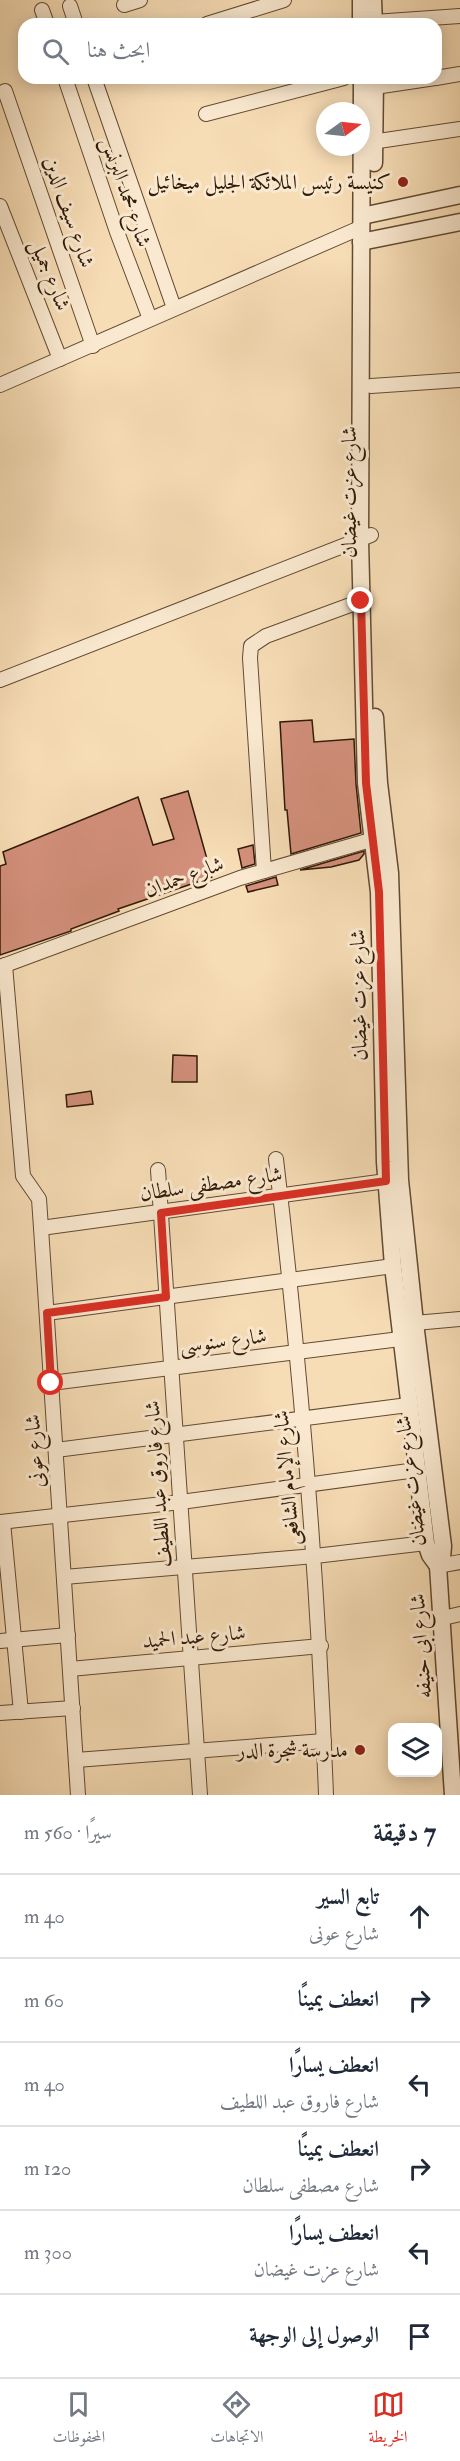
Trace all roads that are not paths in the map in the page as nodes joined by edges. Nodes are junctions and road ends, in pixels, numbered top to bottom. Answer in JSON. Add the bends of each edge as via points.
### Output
{"nodes":[{"id":1,"x":140,"y":0,"type":"edge"},
{"id":2,"x":285,"y":0,"type":"edge"},
{"id":3,"x":361,"y":0,"type":"edge"},
{"id":4,"x":373,"y":0,"type":"edge"},
{"id":5,"x":124,"y":5,"type":"dead end"},
{"id":6,"x":70,"y":6,"type":"dead end"},
{"id":7,"x":42,"y":10,"type":"dead end"},
{"id":8,"x":460,"y":16,"type":"edge"},
{"id":9,"x":45,"y":18,"type":"edge"},
{"id":10,"x":74,"y":18,"type":"edge"},
{"id":11,"x":226,"y":18,"type":"edge"},
{"id":12,"x":368,"y":18,"type":"edge"},
{"id":13,"x":371,"y":18,"type":"edge"},
{"id":14,"x":434,"y":18,"type":"edge"},
{"id":15,"x":460,"y":74,"type":"edge"},
{"id":16,"x":442,"y":77,"type":"edge"},
{"id":17,"x":67,"y":84,"type":"edge"},
{"id":18,"x":96,"y":84,"type":"edge"},
{"id":19,"x":321,"y":84,"type":"edge"},
{"id":20,"x":371,"y":84,"type":"edge"},
{"id":21,"x":5,"y":91,"type":"dead end"},
{"id":22,"x":370,"y":102,"type":"edge"},
{"id":23,"x":206,"y":114,"type":"dead end"},
{"id":24,"x":460,"y":129,"type":"edge"},
{"id":25,"x":370,"y":142,"type":"edge"},
{"id":26,"x":368,"y":156,"type":"edge"},
{"id":27,"x":460,"y":195,"type":"edge"},
{"id":28,"x":0,"y":206,"type":"edge"},
{"id":29,"x":460,"y":222,"type":"edge"},
{"id":30,"x":366,"y":228,"type":"junction"},
{"id":31,"x":174,"y":308,"type":"junction"},
{"id":32,"x":150,"y":320,"type":"junction"},
{"id":33,"x":93,"y":346,"type":"junction"},
{"id":34,"x":60,"y":359,"type":"junction"},
{"id":35,"x":460,"y":380,"type":"edge"},
{"id":36,"x":0,"y":385,"type":"edge"},
{"id":37,"x":371,"y":386,"type":"junction"},
{"id":38,"x":365,"y":538,"type":"junction"},
{"id":39,"x":361,"y":601,"type":"junction"},
{"id":40,"x":0,"y":680,"type":"edge"},
{"id":41,"x":379,"y":838,"type":"junction"},
{"id":42,"x":264,"y":872,"type":"junction"},
{"id":43,"x":3,"y":966,"type":"edge"},
{"id":44,"x":276,"y":1159,"type":"dead end"},
{"id":45,"x":158,"y":1170,"type":"dead end"},
{"id":46,"x":386,"y":1181,"type":"junction"},
{"id":47,"x":280,"y":1196,"type":"junction"},
{"id":48,"x":161,"y":1213,"type":"junction"},
{"id":49,"x":41,"y":1228,"type":"junction"},
{"id":50,"x":393,"y":1266,"type":"junction"},
{"id":51,"x":290,"y":1280,"type":"junction"},
{"id":52,"x":166,"y":1297,"type":"junction"},
{"id":53,"x":47,"y":1313,"type":"junction"},
{"id":54,"x":460,"y":1319,"type":"edge"},
{"id":55,"x":415,"y":1323,"type":"junction"},
{"id":56,"x":400,"y":1340,"type":"junction"},
{"id":57,"x":297,"y":1353,"type":"junction"},
{"id":58,"x":171,"y":1369,"type":"junction"},
{"id":59,"x":51,"y":1383,"type":"junction"},
{"id":60,"x":408,"y":1404,"type":"junction"},
{"id":61,"x":303,"y":1420,"type":"junction"},
{"id":62,"x":176,"y":1435,"type":"junction"},
{"id":63,"x":56,"y":1450,"type":"junction"},
{"id":64,"x":416,"y":1470,"type":"junction"},
{"id":65,"x":309,"y":1486,"type":"junction"},
{"id":66,"x":181,"y":1502,"type":"junction"},
{"id":67,"x":60,"y":1515,"type":"junction"},
{"id":68,"x":2,"y":1522,"type":"edge"},
{"id":69,"x":426,"y":1543,"type":"junction"},
{"id":70,"x":315,"y":1556,"type":"junction"},
{"id":71,"x":460,"y":1562,"type":"edge"},
{"id":72,"x":438,"y":1566,"type":"junction"},
{"id":73,"x":185,"y":1568,"type":"junction"},
{"id":74,"x":64,"y":1577,"type":"junction"},
{"id":75,"x":460,"y":1614,"type":"edge"},
{"id":76,"x":443,"y":1618,"type":"junction"},
{"id":77,"x":68,"y":1635,"type":"junction"},
{"id":78,"x":7,"y":1640,"type":"edge"},
{"id":79,"x":321,"y":1646,"type":"junction"},
{"id":80,"x":190,"y":1658,"type":"junction"},
{"id":81,"x":70,"y":1669,"type":"junction"},
{"id":82,"x":74,"y":1708,"type":"junction"},
{"id":83,"x":21,"y":1712,"type":"junction"},
{"id":84,"x":0,"y":1713,"type":"edge"},
{"id":85,"x":324,"y":1741,"type":"junction"},
{"id":86,"x":198,"y":1751,"type":"junction"},
{"id":87,"x":76,"y":1760,"type":"junction"},
{"id":88,"x":456,"y":1766,"type":"edge"},
{"id":89,"x":78,"y":1795,"type":"edge"},
{"id":90,"x":200,"y":1795,"type":"edge"},
{"id":91,"x":326,"y":1795,"type":"edge"},
{"id":92,"x":453,"y":1795,"type":"edge"}],
"edges":[{"from":1,"to":5,"type":"street"},
{"from":2,"to":11,"type":"street"},
{"from":3,"to":12,"type":"street"},
{"from":4,"to":13,"type":"street"},
{"from":6,"to":10,"type":"street"},
{"from":7,"to":9,"type":"street"},
{"from":8,"to":14,"type":"street"},
{"from":15,"to":16,"type":"street"},
{"from":17,"to":32,"type":"street","name":"شارع محمد البرنس"},
{"from":18,"to":31,"type":"street"},
{"from":19,"to":23,"type":"street"},
{"from":20,"to":22,"type":"street","name":"شارع عزت غيضان"},
{"from":21,"to":33,"type":"street","name":"شارع سيف الدين"},
{"from":24,"to":25,"type":"street"},
{"from":26,"to":30,"type":"street","name":"شارع عزت غيضان"},
{"from":27,"to":30,"type":"street"},
{"from":28,"to":34,"type":"street","name":"شارع جميل"},
{"from":29,"to":30,"type":"street"},
{"from":30,"to":31,"type":"street"},
{"from":30,"to":37,"type":"street","name":"شارع عزت غيضان"},
{"from":30,"to":38,"type":"street","name":"شارع عزت غيضان"},
{"from":31,"to":32,"type":"street"},
{"from":32,"to":33,"type":"street"},
{"from":33,"to":34,"type":"street"},
{"from":34,"to":36,"type":"street"},
{"from":35,"to":37,"type":"street"},
{"from":37,"to":38,"type":"street","name":"شارع عزت غيضان"},
{"from":38,"to":39,"type":"street","name":"شارع عزت غيضان"},
{"from":38,"to":40,"type":"street"},
{"from":38,"to":41,"type":"street","name":"شارع عزت غيضان"},
{"from":39,"to":41,"type":"street","name":"شارع عزت غيضان","via":[[366,783]]},
{"from":39,"to":42,"type":"street","via":[[266,636],[251,646]]},
{"from":41,"to":42,"type":"street","name":"شارع حمدان"},
{"from":41,"to":46,"type":"street","name":"شارع عزت غيضان"},
{"from":41,"to":55,"type":"street","name":"شارع عزت غيضان","via":[[390,873],[399,1161]]},
{"from":42,"to":43,"type":"street","name":"شارع حمدان"},
{"from":43,"to":49,"type":"street","name":"شارع عونى","via":[[23,1176],[39,1199]]},
{"from":44,"to":47,"type":"street","name":"شارع الإمام الشافعى"},
{"from":45,"to":48,"type":"street","name":"شارع فاروق عبد اللطيف"},
{"from":46,"to":47,"type":"street","name":"شارع مصطفى سلطان"},
{"from":46,"to":50,"type":"street","name":"شارع عزت غيضان"},
{"from":47,"to":48,"type":"street","name":"شارع مصطفى سلطان"},
{"from":47,"to":51,"type":"street","name":"شارع الإمام الشافعى"},
{"from":48,"to":49,"type":"street","name":"شارع مصطفى سلطان"},
{"from":48,"to":52,"type":"street","name":"شارع فاروق عبد اللطيف"},
{"from":49,"to":53,"type":"street","name":"شارع عونى"},
{"from":50,"to":51,"type":"street"},
{"from":50,"to":56,"type":"street","name":"شارع عزت غيضان"},
{"from":51,"to":52,"type":"street"},
{"from":51,"to":57,"type":"street","name":"شارع الإمام الشافعى"},
{"from":52,"to":53,"type":"street"},
{"from":52,"to":58,"type":"street","name":"شارع فاروق عبد اللطيف"},
{"from":53,"to":59,"type":"street","name":"شارع عونى"},
{"from":54,"to":55,"type":"street"},
{"from":55,"to":72,"type":"street","name":"شارع عزت غيضان","via":[[443,1546]]},
{"from":56,"to":57,"type":"street","name":"شارع سنوسى"},
{"from":56,"to":60,"type":"street","name":"شارع عزت غيضان"},
{"from":57,"to":58,"type":"street","name":"شارع سنوسى"},
{"from":57,"to":61,"type":"street","name":"شارع الإمام الشافعى"},
{"from":58,"to":59,"type":"street","name":"شارع سنوسى"},
{"from":58,"to":62,"type":"street","name":"شارع فاروق عبد اللطيف"},
{"from":59,"to":63,"type":"street","name":"شارع عونى"},
{"from":60,"to":61,"type":"street"},
{"from":60,"to":64,"type":"street","name":"شارع عزت غيضان"},
{"from":61,"to":62,"type":"street"},
{"from":61,"to":65,"type":"street","name":"شارع الإمام الشافعى"},
{"from":62,"to":63,"type":"street"},
{"from":62,"to":66,"type":"street","name":"شارع فاروق عبد اللطيف"},
{"from":63,"to":67,"type":"street","name":"شارع عونى"},
{"from":64,"to":65,"type":"street"},
{"from":64,"to":69,"type":"street","name":"شارع عزت غيضان"},
{"from":65,"to":66,"type":"street"},
{"from":65,"to":70,"type":"street","name":"شارع الإمام الشافعى"},
{"from":66,"to":67,"type":"street"},
{"from":66,"to":73,"type":"street","name":"شارع فاروق عبد اللطيف"},
{"from":67,"to":68,"type":"street"},
{"from":67,"to":74,"type":"street","name":"شارع عونى"},
{"from":68,"to":78,"type":"street"},
{"from":69,"to":70,"type":"street"},
{"from":69,"to":72,"type":"street","name":"شارع عزت غيضان"},
{"from":70,"to":73,"type":"street"},
{"from":70,"to":79,"type":"street","name":"شارع الإمام الشافعى"},
{"from":71,"to":72,"type":"street"},
{"from":72,"to":76,"type":"street","name":"شارع ابى حنيفه"},
{"from":73,"to":74,"type":"street"},
{"from":73,"to":80,"type":"street","name":"شارع فاروق عبد اللطيف"},
{"from":74,"to":77,"type":"street","name":"شارع عونى"},
{"from":75,"to":76,"type":"street"},
{"from":76,"to":88,"type":"street","name":"شارع ابى حنيفه"},
{"from":77,"to":78,"type":"street"},
{"from":77,"to":81,"type":"street","name":"شارع عونى"},
{"from":78,"to":83,"type":"street"},
{"from":79,"to":80,"type":"street","name":"شارع عبد الحميد"},
{"from":79,"to":85,"type":"street","name":"شارع الإمام الشافعى"},
{"from":80,"to":81,"type":"street","name":"شارع عبد الحميد"},
{"from":80,"to":86,"type":"street","name":"شارع فاروق عبد اللطيف"},
{"from":81,"to":82,"type":"street","name":"شارع عونى"},
{"from":82,"to":83,"type":"street"},
{"from":82,"to":87,"type":"street","name":"شارع عونى"},
{"from":83,"to":84,"type":"street"},
{"from":85,"to":86,"type":"street"},
{"from":85,"to":91,"type":"street","name":"شارع الإمام الشافعى"},
{"from":86,"to":87,"type":"street"},
{"from":86,"to":90,"type":"street","name":"شارع فاروق عبد اللطيف"},
{"from":87,"to":89,"type":"street","name":"شارع عونى"},
{"from":88,"to":92,"type":"street","name":"شارع ابى حنيفه"}]}
